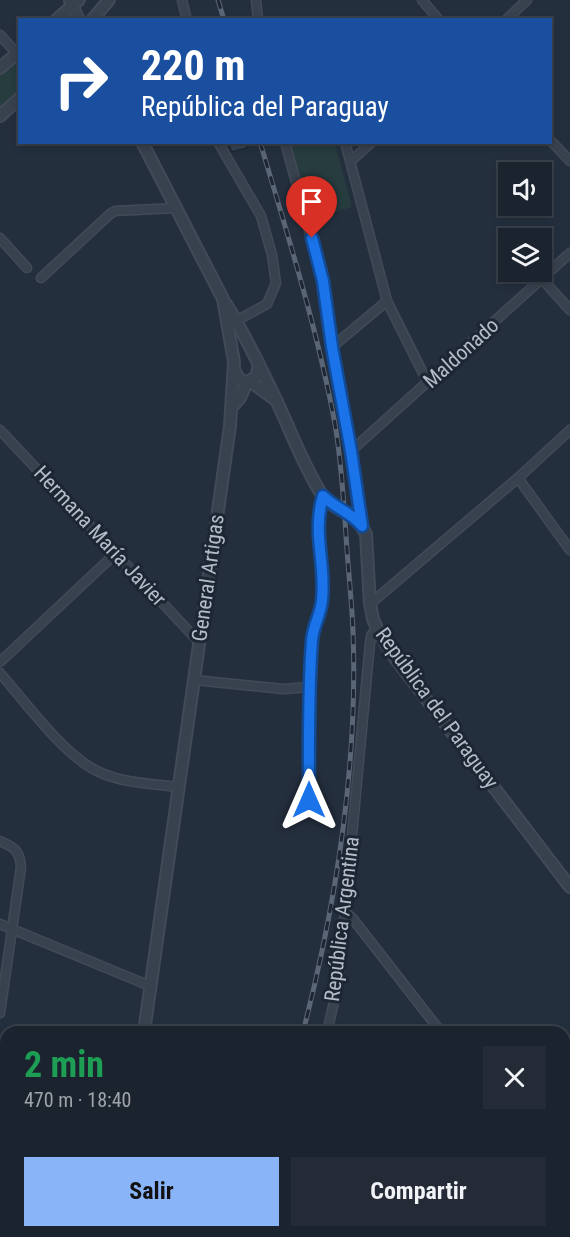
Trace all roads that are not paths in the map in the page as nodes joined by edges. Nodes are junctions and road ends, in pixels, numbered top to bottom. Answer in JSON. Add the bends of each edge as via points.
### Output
{"nodes":[{"id":1,"x":109,"y":0,"type":"edge"},
{"id":2,"x":182,"y":0,"type":"edge"},
{"id":3,"x":256,"y":0,"type":"edge"},
{"id":4,"x":422,"y":0,"type":"edge"},
{"id":5,"x":526,"y":0,"type":"edge"},
{"id":6,"x":73,"y":2,"type":"edge"},
{"id":7,"x":58,"y":18,"type":"edge"},
{"id":8,"x":78,"y":18,"type":"edge"},
{"id":9,"x":94,"y":18,"type":"edge"},
{"id":10,"x":186,"y":18,"type":"edge"},
{"id":11,"x":258,"y":18,"type":"edge"},
{"id":12,"x":437,"y":18,"type":"edge"},
{"id":13,"x":508,"y":18,"type":"edge"},
{"id":14,"x":0,"y":35,"type":"edge"},
{"id":15,"x":18,"y":54,"type":"edge"},
{"id":16,"x":0,"y":68,"type":"edge"},
{"id":17,"x":18,"y":100,"type":"edge"},
{"id":18,"x":0,"y":116,"type":"edge"},
{"id":19,"x":552,"y":142,"type":"edge"},
{"id":20,"x":143,"y":144,"type":"edge"},
{"id":21,"x":219,"y":144,"type":"edge"},
{"id":22,"x":286,"y":144,"type":"edge"},
{"id":23,"x":346,"y":144,"type":"edge"},
{"id":24,"x":370,"y":144,"type":"edge"},
{"id":25,"x":351,"y":161,"type":"junction"},
{"id":26,"x":570,"y":161,"type":"edge"},
{"id":27,"x":176,"y":208,"type":"junction"},
{"id":28,"x":0,"y":238,"type":"edge"},
{"id":29,"x":570,"y":253,"type":"edge"},
{"id":30,"x":27,"y":268,"type":"dead end"},
{"id":31,"x":552,"y":270,"type":"edge"},
{"id":32,"x":41,"y":278,"type":"dead end"},
{"id":33,"x":539,"y":282,"type":"edge"},
{"id":34,"x":545,"y":282,"type":"edge"},
{"id":35,"x":222,"y":299,"type":"junction"},
{"id":36,"x":387,"y":301,"type":"junction"},
{"id":37,"x":570,"y":310,"type":"edge"},
{"id":38,"x":237,"y":321,"type":"junction"},
{"id":39,"x":332,"y":347,"type":"junction"},
{"id":40,"x":258,"y":362,"type":"junction"},
{"id":41,"x":233,"y":365,"type":"junction"},
{"id":42,"x":249,"y":381,"type":"junction"},
{"id":43,"x":428,"y":383,"type":"junction"},
{"id":44,"x":262,"y":391,"type":"junction"},
{"id":45,"x":277,"y":401,"type":"junction"},
{"id":46,"x":236,"y":402,"type":"junction"},
{"id":47,"x":0,"y":430,"type":"edge"},
{"id":48,"x":568,"y":436,"type":"edge"},
{"id":49,"x":351,"y":451,"type":"junction"},
{"id":50,"x":518,"y":478,"type":"junction"},
{"id":51,"x":323,"y":496,"type":"junction"},
{"id":52,"x":362,"y":526,"type":"junction"},
{"id":53,"x":570,"y":550,"type":"edge"},
{"id":54,"x":116,"y":553,"type":"junction"},
{"id":55,"x":370,"y":604,"type":"junction"},
{"id":56,"x":376,"y":628,"type":"junction"},
{"id":57,"x":200,"y":643,"type":"junction"},
{"id":58,"x":0,"y":662,"type":"edge"},
{"id":59,"x":0,"y":673,"type":"edge"},
{"id":60,"x":194,"y":680,"type":"junction"},
{"id":61,"x":310,"y":687,"type":"junction"},
{"id":62,"x":179,"y":787,"type":"junction"},
{"id":63,"x":309,"y":800,"type":"dead end"},
{"id":64,"x":0,"y":841,"type":"edge"},
{"id":65,"x":570,"y":887,"type":"edge"},
{"id":66,"x":345,"y":912,"type":"junction"},
{"id":67,"x":0,"y":924,"type":"edge"},
{"id":68,"x":13,"y":929,"type":"junction"},
{"id":69,"x":150,"y":986,"type":"junction"},
{"id":70,"x":0,"y":1013,"type":"edge"},
{"id":71,"x":145,"y":1026,"type":"edge"},
{"id":72,"x":328,"y":1026,"type":"edge"},
{"id":73,"x":436,"y":1026,"type":"edge"}],
"edges":[{"from":1,"to":9,"type":"street"},
{"from":2,"to":10,"type":"street"},
{"from":3,"to":11,"type":"street"},
{"from":4,"to":12,"type":"street"},
{"from":5,"to":13,"type":"street"},
{"from":6,"to":7,"type":"street"},
{"from":6,"to":8,"type":"street"},
{"from":14,"to":15,"type":"street"},
{"from":15,"to":16,"type":"street"},
{"from":17,"to":18,"type":"street"},
{"from":19,"to":26,"type":"street"},
{"from":20,"to":27,"type":"street","name":"General Artigas"},
{"from":21,"to":38,"type":"street","via":[[261,216],[276,283],[267,304]]},
{"from":22,"to":39,"type":"street","via":[[323,281]]},
{"from":23,"to":25,"type":"street"},
{"from":24,"to":25,"type":"street"},
{"from":25,"to":36,"type":"street"},
{"from":27,"to":32,"type":"street","via":[[110,214]]},
{"from":27,"to":35,"type":"street","name":"General Artigas"},
{"from":28,"to":30,"type":"street"},
{"from":29,"to":31,"type":"street","name":"Maldonado"},
{"from":33,"to":43,"type":"street","name":"Maldonado"},
{"from":34,"to":37,"type":"street"},
{"from":35,"to":38,"type":"street"},
{"from":35,"to":41,"type":"street","name":"General Artigas"},
{"from":36,"to":39,"type":"street"},
{"from":36,"to":43,"type":"street"},
{"from":38,"to":40,"type":"street"},
{"from":39,"to":49,"type":"street"},
{"from":40,"to":41,"type":"street","via":[[244,355]]},
{"from":40,"to":42,"type":"street","via":[[256,377]]},
{"from":40,"to":45,"type":"street"},
{"from":41,"to":42,"type":"street","via":[[235,375]]},
{"from":41,"to":46,"type":"street","name":"General Artigas"},
{"from":42,"to":44,"type":"street"},
{"from":42,"to":46,"type":"street"},
{"from":43,"to":49,"type":"street","name":"Maldonado"},
{"from":44,"to":45,"type":"street"},
{"from":44,"to":46,"type":"street"},
{"from":45,"to":51,"type":"street"},
{"from":46,"to":57,"type":"street","name":"General Artigas"},
{"from":47,"to":54,"type":"street","name":"Hermana María Javier"},
{"from":48,"to":50,"type":"street"},
{"from":49,"to":52,"type":"street"},
{"from":50,"to":53,"type":"street"},
{"from":50,"to":55,"type":"street"},
{"from":51,"to":52,"type":"street"},
{"from":51,"to":61,"type":"street","via":[[317,534],[322,600],[312,636]]},
{"from":52,"to":55,"type":"street","name":"República del Paraguay","via":[[366,534]]},
{"from":54,"to":57,"type":"street","name":"Hermana María Javier"},
{"from":54,"to":58,"type":"street"},
{"from":55,"to":56,"type":"street","name":"República del Paraguay"},
{"from":56,"to":65,"type":"street","name":"República del Paraguay"},
{"from":56,"to":66,"type":"street","name":"República Argentina","via":[[370,643]]},
{"from":57,"to":60,"type":"street","name":"General Artigas"},
{"from":59,"to":62,"type":"street","via":[[72,753],[98,772]]},
{"from":60,"to":61,"type":"street","via":[[283,689]]},
{"from":60,"to":62,"type":"street","name":"General Artigas"},
{"from":61,"to":63,"type":"street"},
{"from":62,"to":69,"type":"street","name":"General Artigas"},
{"from":64,"to":68,"type":"street","via":[[16,848],[20,855]]},
{"from":66,"to":72,"type":"street","name":"República Argentina","via":[[338,985]]},
{"from":66,"to":73,"type":"street"},
{"from":67,"to":68,"type":"street"},
{"from":68,"to":69,"type":"street"},
{"from":68,"to":70,"type":"street"},
{"from":69,"to":71,"type":"street","name":"General Artigas"}]}
